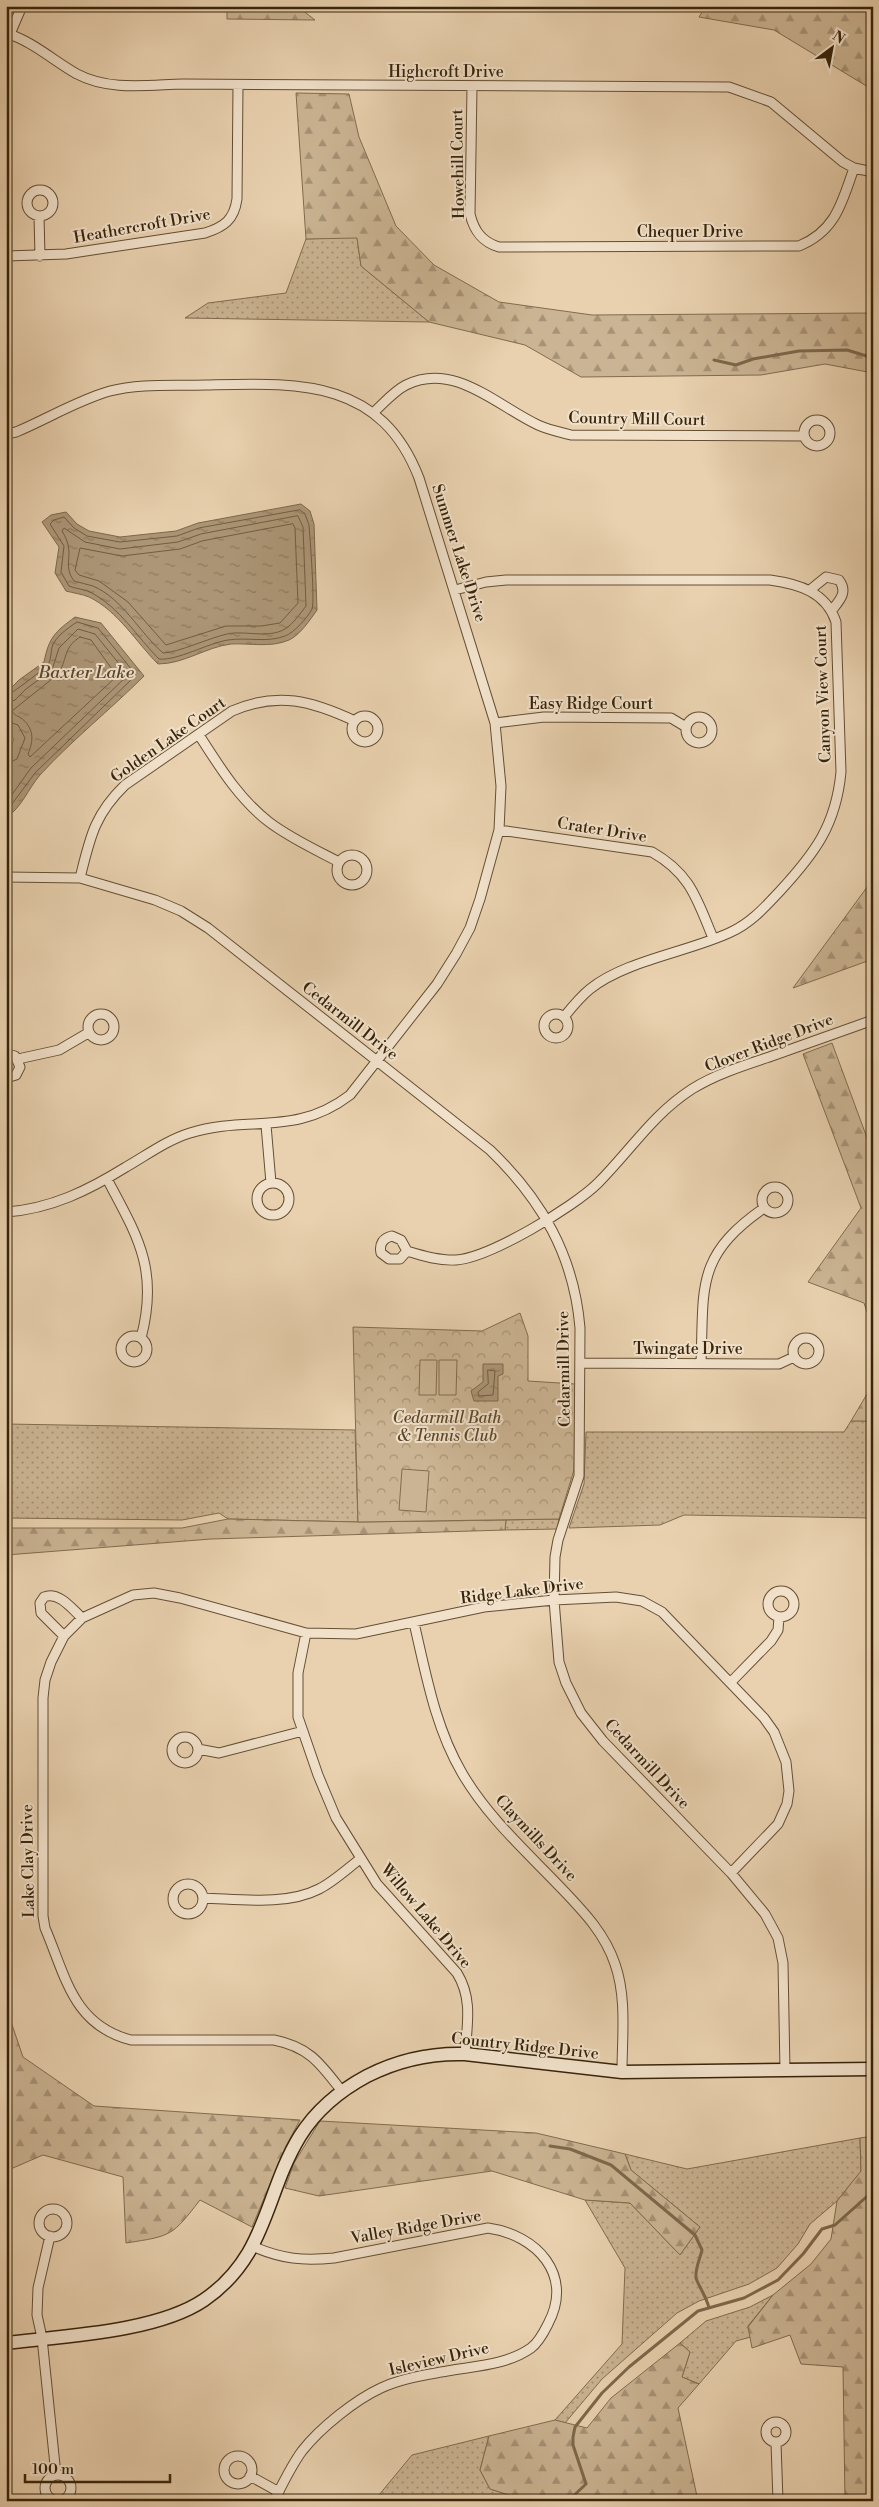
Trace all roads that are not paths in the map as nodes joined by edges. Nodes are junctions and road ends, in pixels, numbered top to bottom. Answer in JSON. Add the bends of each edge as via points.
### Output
{"nodes":[{"id":1,"x":22,"y":6,"type":"edge"},
{"id":2,"x":8,"y":34,"type":"edge"},
{"id":3,"x":238,"y":85,"type":"junction"},
{"id":4,"x":472,"y":87,"type":"junction"},
{"id":5,"x":854,"y":168,"type":"junction"},
{"id":6,"x":873,"y":172,"type":"edge"},
{"id":7,"x":39,"y":216,"type":"dead end"},
{"id":8,"x":482,"y":239,"type":"joint"},
{"id":9,"x":6,"y":256,"type":"edge"},
{"id":10,"x":40,"y":256,"type":"junction"},
{"id":11,"x":374,"y":412,"type":"junction"},
{"id":12,"x":6,"y":434,"type":"edge"},
{"id":13,"x":804,"y":436,"type":"dead end"},
{"id":14,"x":455,"y":590,"type":"junction"},
{"id":15,"x":810,"y":590,"type":"junction"},
{"id":16,"x":832,"y":610,"type":"junction"},
{"id":17,"x":355,"y":722,"type":"dead end"},
{"id":18,"x":495,"y":723,"type":"junction"},
{"id":19,"x":686,"y":727,"type":"dead end"},
{"id":20,"x":199,"y":735,"type":"junction"},
{"id":21,"x":499,"y":830,"type":"junction"},
{"id":22,"x":339,"y":862,"type":"dead end"},
{"id":23,"x":6,"y":877,"type":"edge"},
{"id":24,"x":80,"y":878,"type":"junction"},
{"id":25,"x":713,"y":938,"type":"junction"},
{"id":26,"x":564,"y":1017,"type":"dead end"},
{"id":27,"x":873,"y":1020,"type":"edge"},
{"id":28,"x":88,"y":1033,"type":"dead end"},
{"id":29,"x":6,"y":1054,"type":"edge"},
{"id":30,"x":18,"y":1059,"type":"junction"},
{"id":31,"x":377,"y":1062,"type":"junction"},
{"id":32,"x":6,"y":1078,"type":"edge"},
{"id":33,"x":266,"y":1125,"type":"junction"},
{"id":34,"x":107,"y":1179,"type":"junction"},
{"id":35,"x":271,"y":1183,"type":"dead end"},
{"id":36,"x":764,"y":1208,"type":"dead end"},
{"id":37,"x":6,"y":1212,"type":"edge"},
{"id":38,"x":546,"y":1219,"type":"junction"},
{"id":39,"x":408,"y":1251,"type":"dead end"},
{"id":40,"x":141,"y":1338,"type":"dead end"},
{"id":41,"x":794,"y":1357,"type":"dead end"},
{"id":42,"x":581,"y":1363,"type":"junction"},
{"id":43,"x":701,"y":1364,"type":"junction"},
{"id":44,"x":554,"y":1600,"type":"junction"},
{"id":45,"x":779,"y":1617,"type":"dead end"},
{"id":46,"x":82,"y":1618,"type":"junction"},
{"id":47,"x":414,"y":1623,"type":"junction"},
{"id":48,"x":67,"y":1633,"type":"junction"},
{"id":49,"x":306,"y":1633,"type":"junction"},
{"id":50,"x":731,"y":1682,"type":"junction"},
{"id":51,"x":303,"y":1731,"type":"junction"},
{"id":52,"x":198,"y":1749,"type":"dead end"},
{"id":53,"x":360,"y":1859,"type":"junction"},
{"id":54,"x":731,"y":1873,"type":"junction"},
{"id":55,"x":203,"y":1898,"type":"dead end"},
{"id":56,"x":465,"y":2054,"type":"junction"},
{"id":57,"x":873,"y":2068,"type":"edge"},
{"id":58,"x":785,"y":2071,"type":"junction"},
{"id":59,"x":622,"y":2072,"type":"junction"},
{"id":60,"x":341,"y":2090,"type":"junction"},
{"id":61,"x":50,"y":2236,"type":"dead end"},
{"id":62,"x":254,"y":2247,"type":"junction"},
{"id":63,"x":556,"y":2288,"type":"joint"},
{"id":64,"x":42,"y":2338,"type":"junction"},
{"id":65,"x":6,"y":2342,"type":"edge"},
{"id":66,"x":776,"y":2442,"type":"dead end"},
{"id":67,"x":56,"y":2475,"type":"dead end"},
{"id":68,"x":250,"y":2476,"type":"dead end"},
{"id":69,"x":278,"y":2492,"type":"junction"},
{"id":70,"x":274,"y":2501,"type":"edge"},
{"id":71,"x":778,"y":2501,"type":"edge"}],
"edges":[{"from":1,"to":2,"type":"street"},
{"from":2,"to":3,"type":"street","name":"Highcroft Drive","via":[[102,84]]},
{"from":3,"to":4,"type":"street","name":"Highcroft Drive"},
{"from":3,"to":10,"type":"street","name":"Heathercroft Drive","via":[[237,199],[236,210],[229,222],[205,232]]},
{"from":4,"to":5,"type":"street","name":"Highcroft Drive","via":[[729,87],[771,102]]},
{"from":4,"to":8,"type":"street","name":"Howehill Court","via":[[470,214],[472,224]]},
{"from":5,"to":6,"type":"street","name":"Highcroft Drive"},
{"from":5,"to":8,"type":"street","name":"Chequer Drive","via":[[832,223],[813,240],[799,246],[499,247]]},
{"from":7,"to":10,"type":"street"},
{"from":9,"to":10,"type":"street","name":"Heathercroft Drive"},
{"from":11,"to":12,"type":"street","name":"Summer Lake Drive","via":[[335,393],[307,386],[278,383],[142,387],[101,394]]},
{"from":11,"to":13,"type":"street","name":"Country Mill Court","via":[[405,385],[433,378],[466,385],[538,425],[571,435]]},
{"from":11,"to":14,"type":"street","name":"Summer Lake Drive","via":[[400,440],[413,461]]},
{"from":14,"to":15,"type":"street","name":"Canyon View Court","via":[[506,580],[760,580],[797,584]]},
{"from":14,"to":18,"type":"street","name":"Summer Lake Drive"},
{"from":15,"to":16,"type":"street","name":"Canyon View Court"},
{"from":15,"to":16,"type":"street","via":[[826,577],[839,580],[843,595]]},
{"from":16,"to":25,"type":"street","name":"Canyon View Court","via":[[838,642],[841,772],[831,820],[804,865],[753,919]]},
{"from":17,"to":20,"type":"street","name":"Golden Lake Court","via":[[310,703],[265,701],[232,711]]},
{"from":18,"to":19,"type":"street","name":"Easy Ridge Court","via":[[544,717],[671,718]]},
{"from":18,"to":21,"type":"street","name":"Summer Lake Drive","via":[[501,786]]},
{"from":20,"to":22,"type":"street","via":[[252,808],[270,823]]},
{"from":20,"to":24,"type":"street","name":"Golden Lake Court","via":[[125,785],[105,806],[91,835]]},
{"from":21,"to":25,"type":"street","name":"Crater Drive","via":[[652,852],[687,881]]},
{"from":21,"to":31,"type":"street","name":"Summer Lake Drive","via":[[470,928],[437,984]]},
{"from":23,"to":24,"type":"street","name":"Cedarmill Drive"},
{"from":24,"to":31,"type":"street","name":"Cedarmill Drive","via":[[155,900],[208,928]]},
{"from":25,"to":26,"type":"street","name":"Canyon View Court","via":[[601,982],[584,994]]},
{"from":27,"to":38,"type":"street","name":"Clover Ridge Drive","via":[[745,1064],[694,1088],[655,1118],[596,1184]]},
{"from":28,"to":30,"type":"street","via":[[59,1050]]},
{"from":29,"to":30,"type":"street"},
{"from":30,"to":32,"type":"street","via":[[19,1071]]},
{"from":31,"to":33,"type":"street","name":"Summer Lake Drive","via":[[350,1095],[334,1108],[313,1117]]},
{"from":31,"to":38,"type":"street","name":"Cedarmill Drive","via":[[490,1150],[517,1176]]},
{"from":33,"to":34,"type":"street","name":"Summer Lake Drive","via":[[188,1134],[159,1147]]},
{"from":33,"to":35,"type":"street"},
{"from":34,"to":37,"type":"street","name":"Summer Lake Drive","via":[[53,1204]]},
{"from":34,"to":40,"type":"street","via":[[137,1234],[144,1257],[148,1295]]},
{"from":36,"to":43,"type":"street","via":[[733,1232],[711,1262],[704,1301]]},
{"from":38,"to":39,"type":"street","name":"Clover Ridge Drive","via":[[470,1258],[442,1260]]},
{"from":38,"to":42,"type":"street","name":"Cedarmill Drive","via":[[574,1285],[579,1312]]},
{"from":41,"to":43,"type":"street","name":"Twingate Drive","via":[[779,1364]]},
{"from":42,"to":43,"type":"street","name":"Twingate Drive"},
{"from":42,"to":44,"type":"street","name":"Cedarmill Drive","via":[[579,1476],[558,1540]]},
{"from":44,"to":47,"type":"street","name":"Ridge Lake Drive","via":[[484,1607]]},
{"from":44,"to":50,"type":"street","name":"Ridge Lake Drive","via":[[616,1597],[642,1602],[662,1612]]},
{"from":44,"to":54,"type":"street","name":"Cedarmill Drive","via":[[559,1662],[581,1713],[603,1741]]},
{"from":45,"to":50,"type":"street","via":[[778,1630],[771,1641]]},
{"from":46,"to":48,"type":"street","name":"Ridge Lake Drive"},
{"from":46,"to":48,"type":"street","via":[[59,1598],[53,1595],[44,1597],[40,1602],[40,1613]]},
{"from":46,"to":49,"type":"street","name":"Ridge Lake Drive","via":[[133,1595],[154,1593]]},
{"from":47,"to":49,"type":"street","name":"Ridge Lake Drive","via":[[356,1634]]},
{"from":47,"to":59,"type":"street","name":"Claymills Drive","via":[[439,1724],[462,1774],[500,1824],[578,1906],[608,1946],[615,1964],[622,2008]]},
{"from":48,"to":60,"type":"street","name":"Lake Clay Drive","via":[[45,1680],[43,1916],[82,2010],[102,2030],[130,2040],[274,2040],[289,2043],[318,2060]]},
{"from":49,"to":51,"type":"street","name":"Willow Lake Drive","via":[[296,1695]]},
{"from":50,"to":54,"type":"street","name":"Ridge Lake Drive","via":[[774,1732],[786,1762],[789,1791],[778,1824]]},
{"from":51,"to":52,"type":"street","via":[[219,1752]]},
{"from":51,"to":53,"type":"street","name":"Willow Lake Drive","via":[[336,1818]]},
{"from":53,"to":55,"type":"street","via":[[310,1894],[271,1899]]},
{"from":53,"to":56,"type":"street","name":"Willow Lake Drive","via":[[398,1909],[462,1982],[468,2000]]},
{"from":54,"to":58,"type":"street","name":"Cedarmill Drive","via":[[765,1914],[778,1938],[784,1963]]},
{"from":56,"to":59,"type":"street","name":"Country Ridge Drive"},
{"from":56,"to":60,"type":"street","name":"Country Ridge Drive","via":[[441,2053],[388,2066]]},
{"from":57,"to":58,"type":"street","name":"Country Ridge Drive"},
{"from":58,"to":59,"type":"street","name":"Country Ridge Drive"},
{"from":60,"to":62,"type":"street","name":"Country Ridge Drive","via":[[325,2104],[299,2137]]},
{"from":61,"to":64,"type":"street","via":[[38,2288],[37,2315]]},
{"from":62,"to":63,"type":"street","name":"Valley Ridge Drive","via":[[289,2259],[310,2261],[488,2228],[504,2230],[522,2237],[546,2259]]},
{"from":62,"to":64,"type":"street","name":"Country Ridge Drive","via":[[224,2284],[204,2300],[174,2316],[139,2325]]},
{"from":63,"to":69,"type":"street","name":"Isleview Drive","via":[[554,2314],[532,2348],[514,2357],[420,2376],[382,2388],[319,2434],[302,2452]]},
{"from":64,"to":65,"type":"street","name":"Country Ridge Drive"},
{"from":64,"to":67,"type":"street"},
{"from":66,"to":71,"type":"street"},
{"from":68,"to":69,"type":"street"},
{"from":69,"to":70,"type":"street","name":"Isleview Drive"}]}
